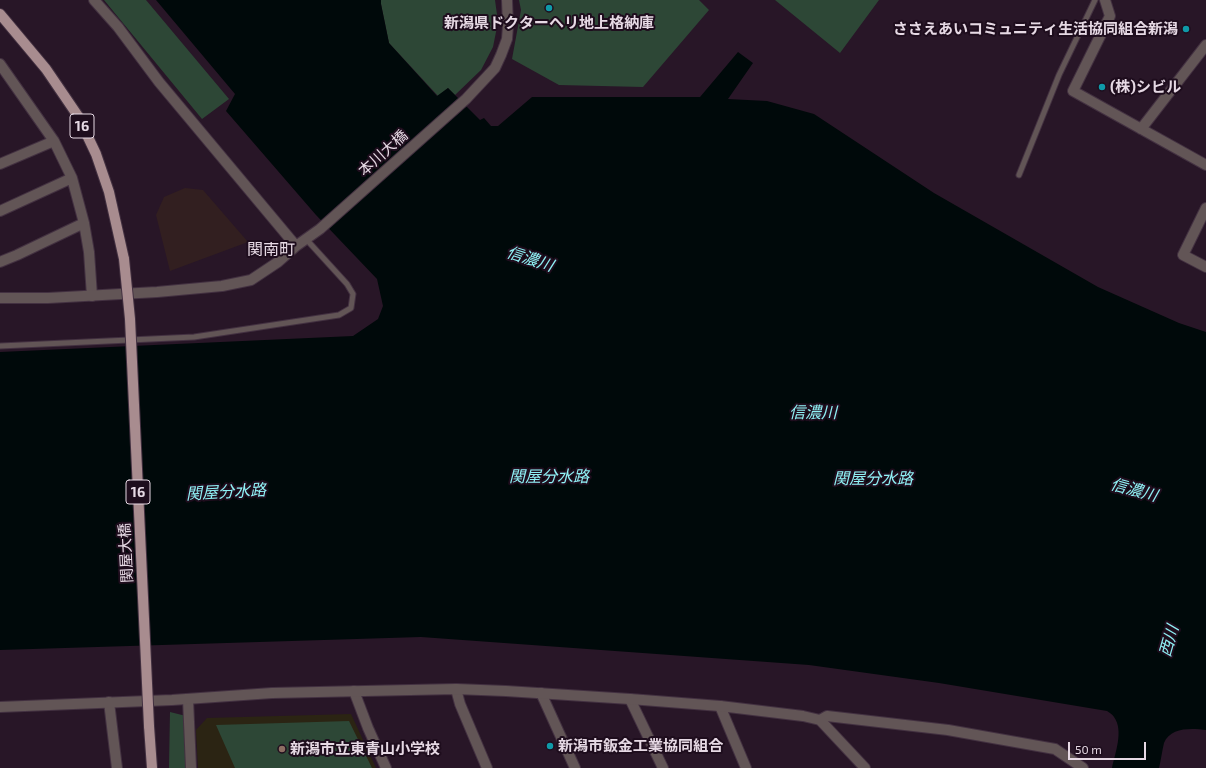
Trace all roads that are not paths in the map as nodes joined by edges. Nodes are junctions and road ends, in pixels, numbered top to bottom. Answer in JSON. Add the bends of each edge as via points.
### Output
{"nodes":[{"id":1,"x":94,"y":0,"type":"edge"},
{"id":2,"x":507,"y":0,"type":"edge"},
{"id":3,"x":1095,"y":0,"type":"edge"},
{"id":4,"x":1105,"y":0,"type":"edge"},
{"id":5,"x":0,"y":14,"type":"edge"},
{"id":6,"x":1206,"y":44,"type":"edge"},
{"id":7,"x":0,"y":64,"type":"edge"},
{"id":8,"x":1141,"y":129,"type":"junction"},
{"id":9,"x":54,"y":141,"type":"junction"},
{"id":10,"x":0,"y":164,"type":"edge"},
{"id":11,"x":1206,"y":165,"type":"edge"},
{"id":12,"x":1019,"y":175,"type":"dead end"},
{"id":13,"x":72,"y":178,"type":"junction"},
{"id":14,"x":1206,"y":208,"type":"edge"},
{"id":15,"x":0,"y":212,"type":"edge"},
{"id":16,"x":84,"y":223,"type":"junction"},
{"id":17,"x":306,"y":239,"type":"junction"},
{"id":18,"x":296,"y":246,"type":"junction"},
{"id":19,"x":0,"y":262,"type":"edge"},
{"id":20,"x":1206,"y":267,"type":"edge"},
{"id":21,"x":92,"y":296,"type":"junction"},
{"id":22,"x":0,"y":298,"type":"edge"},
{"id":23,"x":0,"y":346,"type":"edge"},
{"id":24,"x":456,"y":690,"type":"junction"},
{"id":25,"x":354,"y":691,"type":"junction"},
{"id":26,"x":541,"y":693,"type":"junction"},
{"id":27,"x":188,"y":699,"type":"junction"},
{"id":28,"x":630,"y":699,"type":"junction"},
{"id":29,"x":109,"y":702,"type":"junction"},
{"id":30,"x":720,"y":706,"type":"junction"},
{"id":31,"x":0,"y":707,"type":"edge"},
{"id":32,"x":820,"y":720,"type":"junction"},
{"id":33,"x":118,"y":768,"type":"edge"},
{"id":34,"x":152,"y":768,"type":"edge"},
{"id":35,"x":191,"y":768,"type":"edge"},
{"id":36,"x":386,"y":768,"type":"edge"},
{"id":37,"x":487,"y":768,"type":"edge"},
{"id":38,"x":575,"y":768,"type":"edge"},
{"id":39,"x":663,"y":768,"type":"edge"},
{"id":40,"x":746,"y":768,"type":"edge"},
{"id":41,"x":864,"y":768,"type":"edge"},
{"id":42,"x":1083,"y":768,"type":"edge"}],
"edges":[{"from":1,"to":18,"type":"street"},
{"from":2,"to":17,"type":"street","name":"本川大橋","via":[[507,39],[494,68],[466,99]]},
{"from":3,"to":12,"type":"lane","via":[[1059,75]]},
{"from":4,"to":8,"type":"street","via":[[1110,16],[1073,91]]},
{"from":5,"to":34,"type":"main road","name":"関屋大橋","number":"16","bridge":true,"via":[[46,69],[81,123],[96,154],[109,192],[124,259],[130,319]]},
{"from":6,"to":8,"type":"street"},
{"from":7,"to":9,"type":"street"},
{"from":8,"to":11,"type":"street"},
{"from":9,"to":10,"type":"street"},
{"from":9,"to":13,"type":"street"},
{"from":13,"to":15,"type":"street"},
{"from":13,"to":16,"type":"street"},
{"from":14,"to":20,"type":"street","via":[[1183,255]]},
{"from":16,"to":19,"type":"street"},
{"from":16,"to":21,"type":"street"},
{"from":17,"to":18,"type":"street","name":"本川大橋"},
{"from":17,"to":23,"type":"lane","via":[[353,294],[351,308],[339,315],[194,337]]},
{"from":18,"to":21,"type":"street","name":"本川大橋","via":[[251,280],[222,286]]},
{"from":21,"to":22,"type":"street","name":"本川大橋"},
{"from":24,"to":25,"type":"street"},
{"from":24,"to":26,"type":"street"},
{"from":24,"to":37,"type":"street"},
{"from":25,"to":27,"type":"street","via":[[272,692]]},
{"from":25,"to":36,"type":"street"},
{"from":26,"to":28,"type":"street"},
{"from":26,"to":38,"type":"street"},
{"from":27,"to":29,"type":"street"},
{"from":27,"to":35,"type":"street"},
{"from":28,"to":30,"type":"street"},
{"from":28,"to":39,"type":"street"},
{"from":29,"to":31,"type":"street"},
{"from":29,"to":33,"type":"street"},
{"from":30,"to":32,"type":"street"},
{"from":30,"to":40,"type":"street"},
{"from":32,"to":41,"type":"street"},
{"from":32,"to":42,"type":"street","via":[[827,716],[948,730],[1055,749]]}]}
